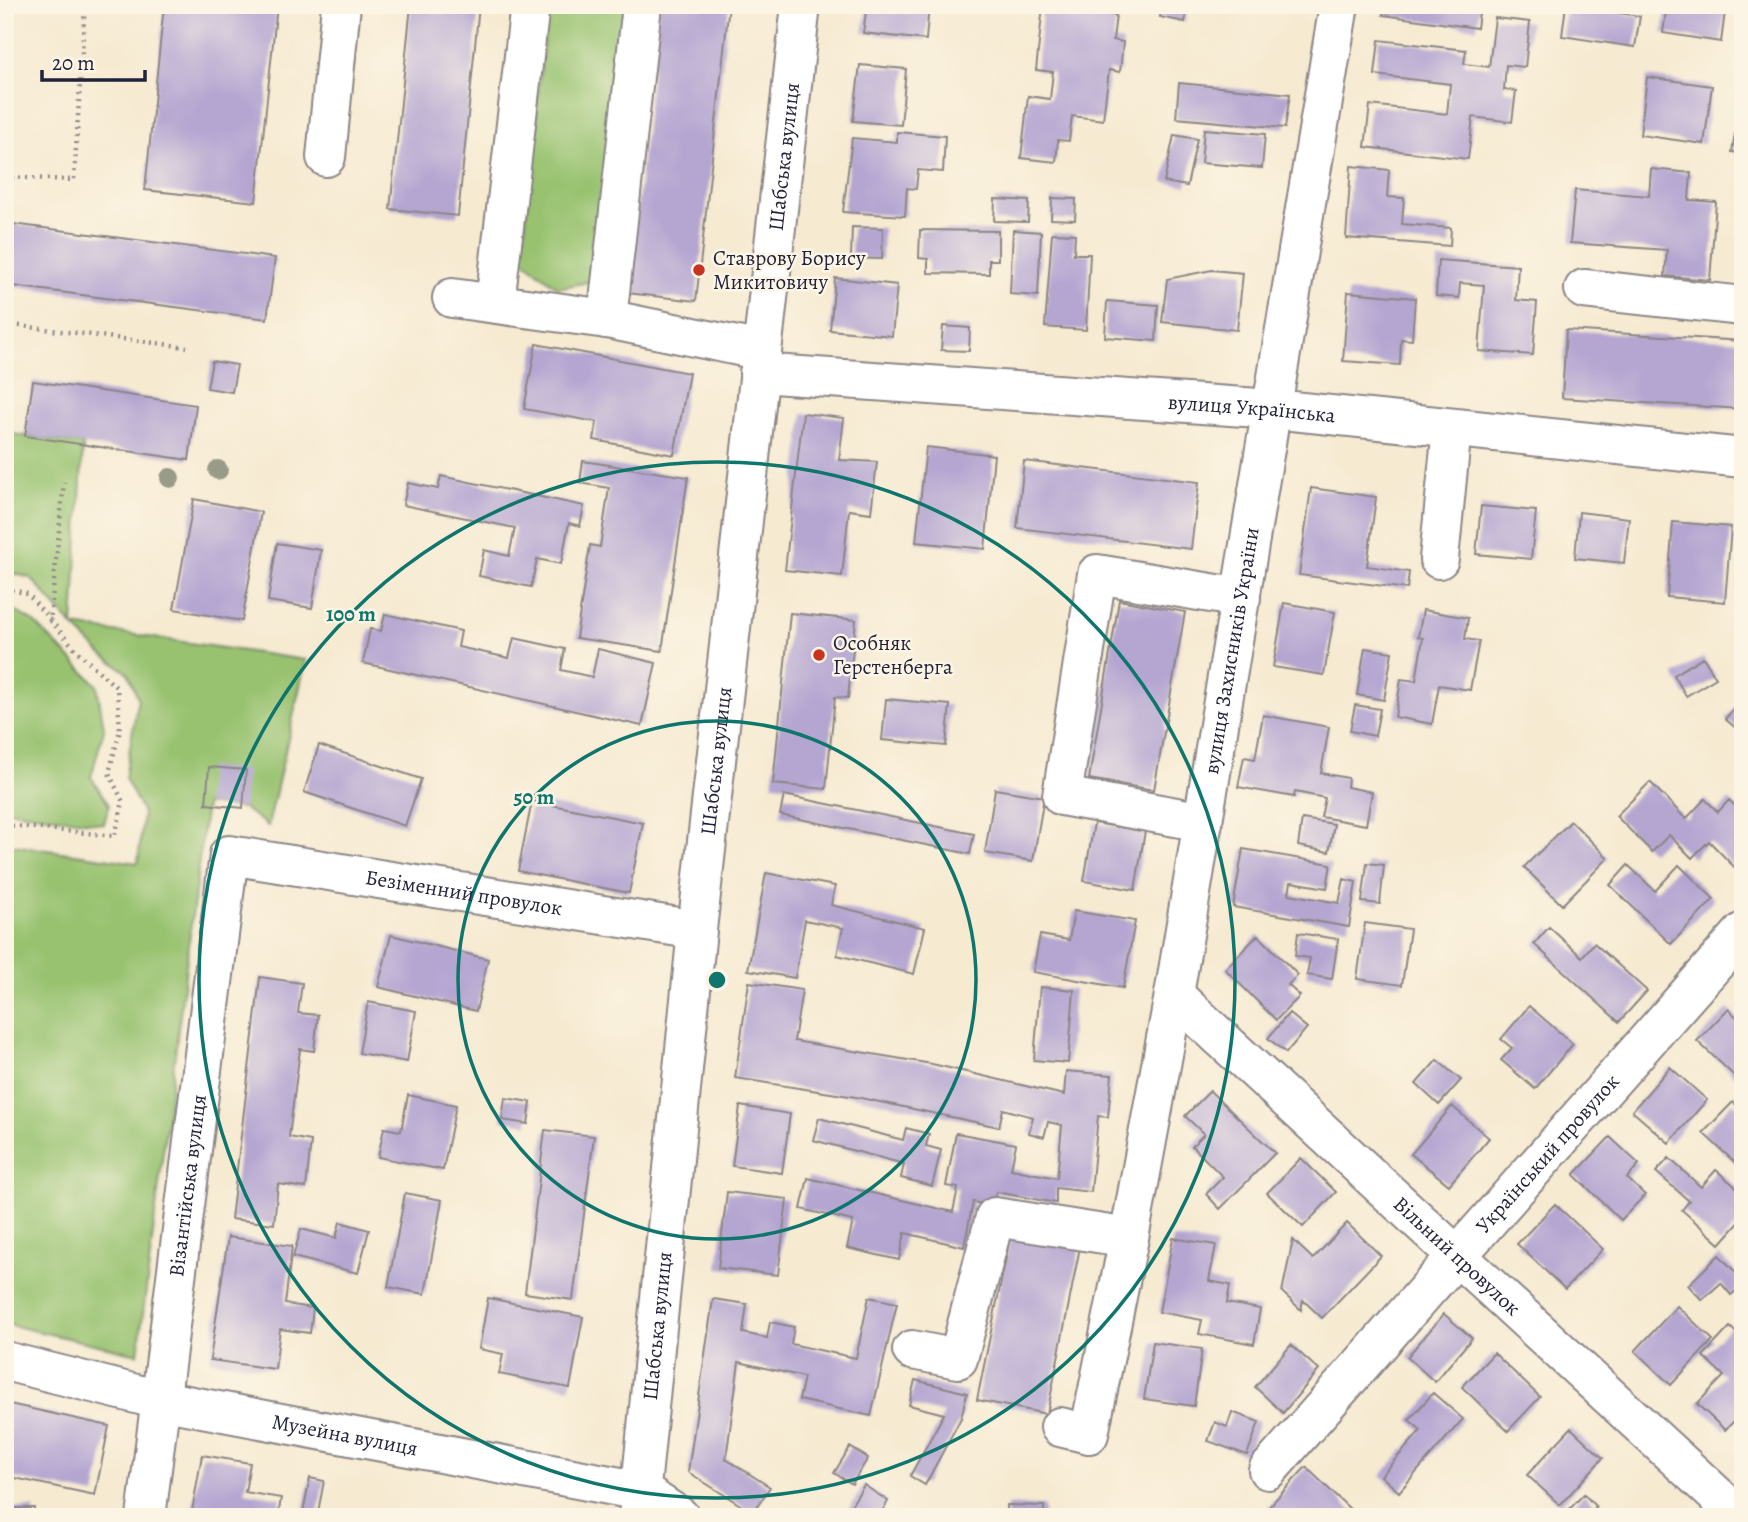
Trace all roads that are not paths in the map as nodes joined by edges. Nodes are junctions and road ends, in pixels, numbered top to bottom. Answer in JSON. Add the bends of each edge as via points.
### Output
{"nodes":[{"id":1,"x":341,"y":5,"type":"edge"},
{"id":2,"x":530,"y":5,"type":"edge"},
{"id":3,"x":642,"y":5,"type":"edge"},
{"id":4,"x":801,"y":5,"type":"edge"},
{"id":5,"x":1339,"y":5,"type":"edge"},
{"id":6,"x":327,"y":157,"type":"dead end"},
{"id":7,"x":1584,"y":289,"type":"dead end"},
{"id":8,"x":452,"y":298,"type":"dead end"},
{"id":9,"x":495,"y":303,"type":"junction"},
{"id":10,"x":1743,"y":306,"type":"edge"},
{"id":11,"x":607,"y":319,"type":"junction"},
{"id":12,"x":761,"y":362,"type":"junction"},
{"id":13,"x":1273,"y":409,"type":"junction"},
{"id":14,"x":1452,"y":428,"type":"junction"},
{"id":15,"x":1743,"y":458,"type":"edge"},
{"id":16,"x":1439,"y":559,"type":"dead end"},
{"id":17,"x":1241,"y":598,"type":"junction"},
{"id":18,"x":1203,"y":822,"type":"junction"},
{"id":19,"x":229,"y":855,"type":"joint"},
{"id":20,"x":697,"y":930,"type":"junction"},
{"id":21,"x":1743,"y":932,"type":"edge"},
{"id":22,"x":1174,"y":995,"type":"junction"},
{"id":23,"x":1129,"y":1238,"type":"junction"},
{"id":24,"x":1457,"y":1255,"type":"junction"},
{"id":25,"x":912,"y":1350,"type":"dead end"},
{"id":26,"x":5,"y":1361,"type":"edge"},
{"id":27,"x":160,"y":1400,"type":"junction"},
{"id":28,"x":1060,"y":1427,"type":"dead end"},
{"id":29,"x":1268,"y":1469,"type":"dead end"},
{"id":30,"x":640,"y":1504,"type":"edge"},
{"id":31,"x":146,"y":1517,"type":"edge"},
{"id":32,"x":680,"y":1517,"type":"edge"},
{"id":33,"x":1740,"y":1517,"type":"edge"}],
"edges":[{"from":1,"to":6,"type":"street"},
{"from":2,"to":9,"type":"street"},
{"from":3,"to":11,"type":"street"},
{"from":4,"to":12,"type":"street","name":"Шабська вулиця"},
{"from":5,"to":13,"type":"street","name":"вулиця Захисників України"},
{"from":7,"to":10,"type":"street"},
{"from":8,"to":9,"type":"street","name":"вулиця Українська"},
{"from":9,"to":11,"type":"street","name":"вулиця Українська"},
{"from":11,"to":12,"type":"street","name":"вулиця Українська"},
{"from":12,"to":13,"type":"street","name":"вулиця Українська"},
{"from":12,"to":20,"type":"street","name":"Шабська вулиця"},
{"from":13,"to":14,"type":"street","name":"вулиця Українська"},
{"from":13,"to":17,"type":"street","name":"вулиця Захисників України"},
{"from":14,"to":15,"type":"street","name":"вулиця Українська"},
{"from":14,"to":16,"type":"street"},
{"from":17,"to":18,"type":"street","name":"вулиця Захисників України"},
{"from":17,"to":18,"type":"street","via":[[1097,574],[1062,796]]},
{"from":18,"to":22,"type":"street","name":"вулиця Захисників України"},
{"from":19,"to":20,"type":"street","name":"Безіменний провулок"},
{"from":19,"to":27,"type":"street","name":"Візантійська вулиця"},
{"from":20,"to":30,"type":"street","name":"Шабська вулиця"},
{"from":21,"to":24,"type":"street","name":"Український провулок"},
{"from":22,"to":23,"type":"street","name":"вулиця Захисників України"},
{"from":22,"to":24,"type":"street","name":"Вільний провулок"},
{"from":23,"to":25,"type":"street","via":[[995,1217],[958,1359]]},
{"from":23,"to":28,"type":"street","name":"вулиця Захисників України","via":[[1089,1434]]},
{"from":24,"to":29,"type":"street","name":"Український провулок"},
{"from":24,"to":33,"type":"street","name":"Вільний провулок"},
{"from":26,"to":27,"type":"street","name":"Музейна вулиця"},
{"from":27,"to":30,"type":"street","name":"Музейна вулиця"},
{"from":27,"to":31,"type":"street","name":"Візантійська вулиця"},
{"from":30,"to":32,"type":"street","name":"Музейна вулиця"}]}
